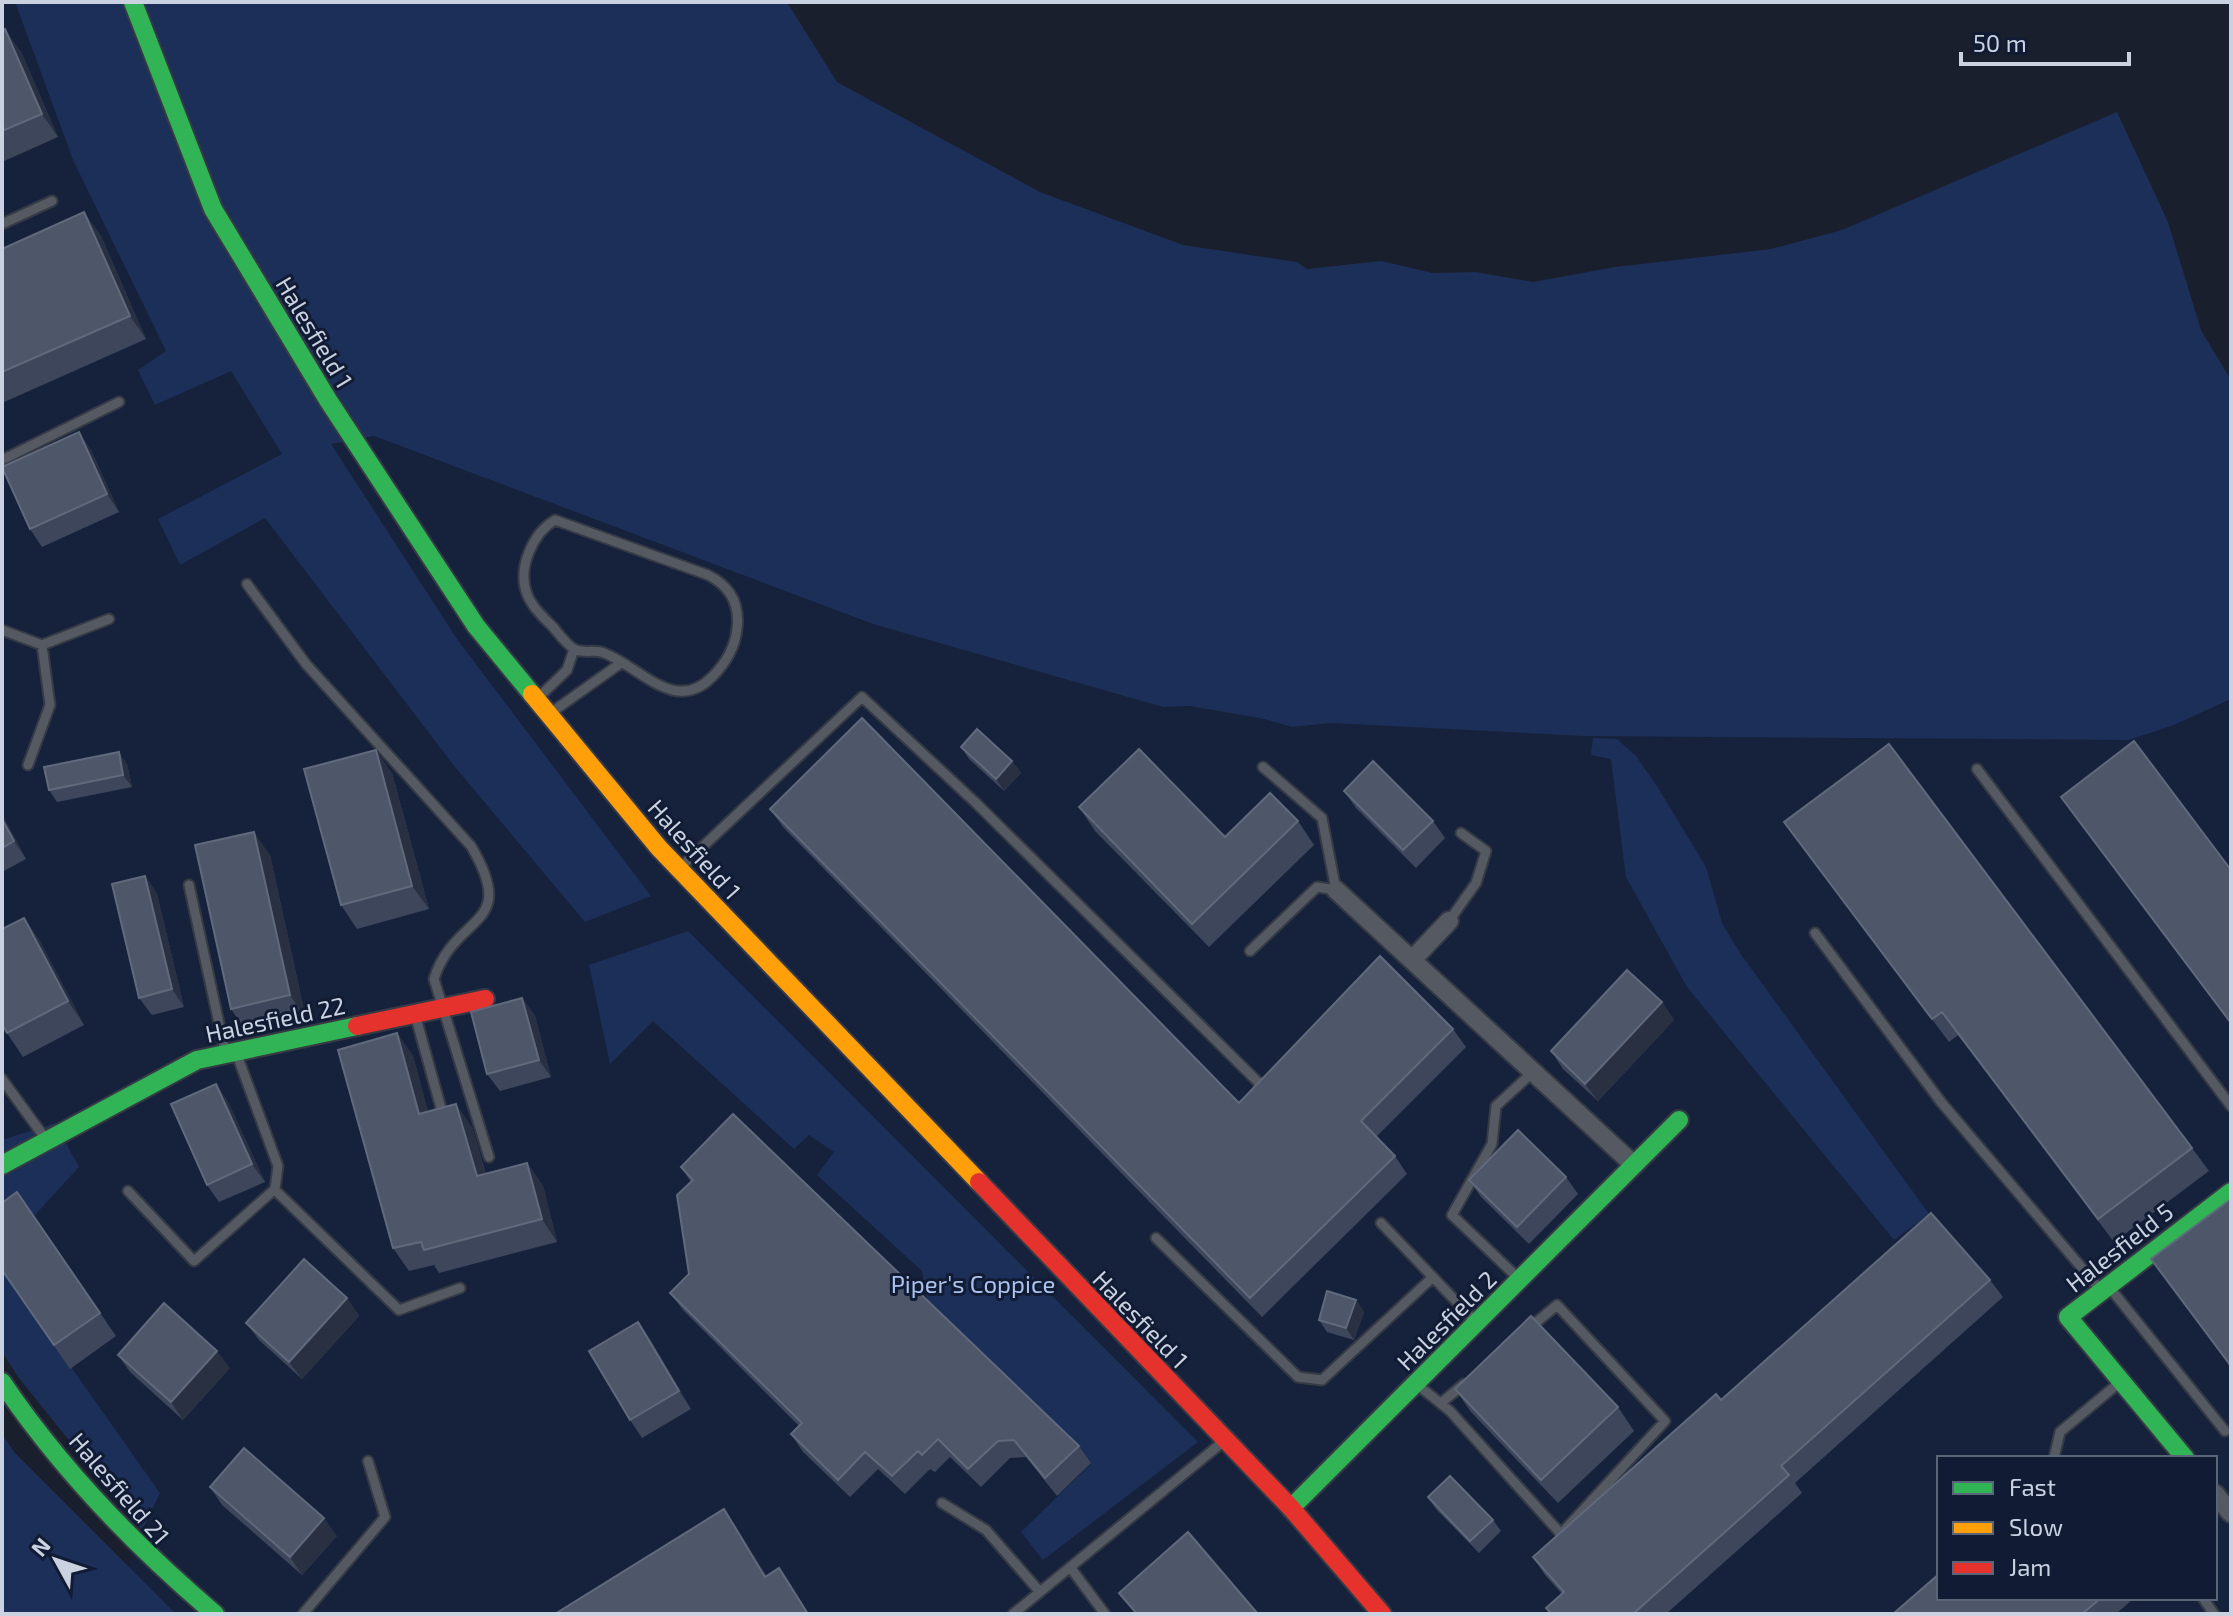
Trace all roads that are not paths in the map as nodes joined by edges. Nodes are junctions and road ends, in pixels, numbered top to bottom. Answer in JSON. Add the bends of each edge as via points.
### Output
{"nodes":[{"id":1,"x":133,"y":2,"type":"edge"},
{"id":2,"x":52,"y":201,"type":"dead end"},
{"id":3,"x":2,"y":224,"type":"edge"},
{"id":4,"x":119,"y":402,"type":"dead end"},
{"id":5,"x":2,"y":460,"type":"edge"},
{"id":6,"x":247,"y":584,"type":"dead end"},
{"id":7,"x":109,"y":619,"type":"dead end"},
{"id":8,"x":2,"y":630,"type":"edge"},
{"id":9,"x":42,"y":645,"type":"junction"},
{"id":10,"x":574,"y":649,"type":"junction"},
{"id":11,"x":621,"y":663,"type":"junction"},
{"id":12,"x":542,"y":707,"type":"junction"},
{"id":13,"x":28,"y":765,"type":"dead end"},
{"id":14,"x":1263,"y":767,"type":"dead end"},
{"id":15,"x":1977,"y":769,"type":"dead end"},
{"id":16,"x":1461,"y":833,"type":"dead end"},
{"id":17,"x":679,"y":869,"type":"junction"},
{"id":18,"x":189,"y":885,"type":"dead end"},
{"id":19,"x":1336,"y":890,"type":"junction"},
{"id":20,"x":1449,"y":921,"type":"joint"},
{"id":21,"x":1815,"y":933,"type":"dead end"},
{"id":22,"x":1250,"y":951,"type":"dead end"},
{"id":23,"x":1412,"y":960,"type":"junction"},
{"id":24,"x":485,"y":999,"type":"dead end"},
{"id":25,"x":442,"y":1008,"type":"junction"},
{"id":26,"x":415,"y":1014,"type":"junction"},
{"id":27,"x":231,"y":1053,"type":"junction"},
{"id":28,"x":1533,"y":1072,"type":"junction"},
{"id":29,"x":2,"y":1079,"type":"edge"},
{"id":30,"x":1261,"y":1085,"type":"edge"},
{"id":31,"x":2231,"y":1106,"type":"edge"},
{"id":32,"x":444,"y":1119,"type":"edge"},
{"id":33,"x":1679,"y":1120,"type":"dead end"},
{"id":34,"x":47,"y":1141,"type":"junction"},
{"id":35,"x":489,"y":1157,"type":"dead end"},
{"id":36,"x":2,"y":1165,"type":"edge"},
{"id":37,"x":1634,"y":1165,"type":"junction"},
{"id":38,"x":275,"y":1190,"type":"junction"},
{"id":39,"x":128,"y":1191,"type":"dead end"},
{"id":40,"x":2231,"y":1192,"type":"edge"},
{"id":41,"x":1381,"y":1223,"type":"dead end"},
{"id":42,"x":1156,"y":1238,"type":"dead end"},
{"id":43,"x":1433,"y":1277,"type":"junction"},
{"id":44,"x":1520,"y":1280,"type":"junction"},
{"id":45,"x":460,"y":1288,"type":"dead end"},
{"id":46,"x":2104,"y":1288,"type":"junction"},
{"id":47,"x":1477,"y":1323,"type":"junction"},
{"id":48,"x":1522,"y":1335,"type":"edge"},
{"id":49,"x":1476,"y":1374,"type":"edge"},
{"id":50,"x":2121,"y":1381,"type":"junction"},
{"id":51,"x":2,"y":1382,"type":"edge"},
{"id":52,"x":1416,"y":1384,"type":"junction"},
{"id":53,"x":1441,"y":1403,"type":"junction"},
{"id":54,"x":2225,"y":1431,"type":"dead end"},
{"id":55,"x":1224,"y":1440,"type":"junction"},
{"id":56,"x":2054,"y":1456,"type":"edge"},
{"id":57,"x":2183,"y":1456,"type":"edge"},
{"id":58,"x":368,"y":1461,"type":"dead end"},
{"id":59,"x":2217,"y":1496,"type":"edge"},
{"id":60,"x":942,"y":1503,"type":"dead end"},
{"id":61,"x":1291,"y":1508,"type":"junction"},
{"id":62,"x":2231,"y":1513,"type":"edge"},
{"id":63,"x":1070,"y":1567,"type":"junction"},
{"id":64,"x":1040,"y":1592,"type":"junction"},
{"id":65,"x":215,"y":1614,"type":"edge"},
{"id":66,"x":303,"y":1614,"type":"edge"},
{"id":67,"x":1013,"y":1614,"type":"edge"},
{"id":68,"x":1105,"y":1614,"type":"edge"},
{"id":69,"x":1382,"y":1614,"type":"edge"}],
"edges":[{"from":1,"to":12,"type":"street","name":"Halesfield 1","via":[[213,209],[328,400],[476,626]]},
{"from":2,"to":3,"type":"lane"},
{"from":4,"to":5,"type":"lane"},
{"from":6,"to":25,"type":"lane","via":[[306,664],[461,834],[487,874],[488,910],[449,946],[438,966],[434,979]]},
{"from":7,"to":9,"type":"lane"},
{"from":8,"to":9,"type":"lane"},
{"from":9,"to":13,"type":"lane","via":[[50,705]]},
{"from":10,"to":11,"type":"lane","via":[[604,653]]},
{"from":10,"to":11,"type":"lane","via":[[533,607],[525,589],[529,552],[555,520],[708,575],[727,587],[735,601],[737,626],[732,647],[705,683],[669,690]]},
{"from":10,"to":12,"type":"lane","via":[[567,670]]},
{"from":11,"to":12,"type":"lane"},
{"from":12,"to":17,"type":"street","name":"Halesfield 1"},
{"from":14,"to":19,"type":"lane","via":[[1322,818]]},
{"from":15,"to":31,"type":"lane"},
{"from":16,"to":20,"type":"lane","via":[[1486,851],[1476,883]]},
{"from":17,"to":30,"type":"lane","via":[[862,697]]},
{"from":17,"to":55,"type":"street","name":"Halesfield 1"},
{"from":18,"to":27,"type":"lane"},
{"from":19,"to":22,"type":"lane","via":[[1317,887]]},
{"from":19,"to":23,"type":"street"},
{"from":20,"to":23,"type":"street"},
{"from":21,"to":46,"type":"lane","via":[[1941,1102]]},
{"from":23,"to":28,"type":"street"},
{"from":24,"to":25,"type":"street","name":"Halesfield 22"},
{"from":25,"to":26,"type":"street","name":"Halesfield 22"},
{"from":25,"to":35,"type":"lane"},
{"from":26,"to":27,"type":"street","name":"Halesfield 22"},
{"from":26,"to":32,"type":"lane"},
{"from":27,"to":34,"type":"street","name":"Halesfield 22","via":[[197,1060]]},
{"from":27,"to":38,"type":"lane","via":[[278,1166]]},
{"from":28,"to":37,"type":"street"},
{"from":28,"to":44,"type":"lane","via":[[1496,1106],[1492,1144],[1452,1215]]},
{"from":29,"to":34,"type":"lane"},
{"from":33,"to":37,"type":"street","name":"Halesfield 2"},
{"from":34,"to":36,"type":"street","name":"Halesfield 22"},
{"from":37,"to":44,"type":"street","name":"Halesfield 2"},
{"from":38,"to":39,"type":"lane","via":[[194,1261]]},
{"from":38,"to":45,"type":"lane","via":[[399,1310]]},
{"from":40,"to":46,"type":"street","name":"Halesfield 5"},
{"from":41,"to":43,"type":"lane"},
{"from":42,"to":43,"type":"lane","via":[[1298,1377],[1322,1380]]},
{"from":43,"to":47,"type":"lane"},
{"from":44,"to":47,"type":"street","name":"Halesfield 2"},
{"from":46,"to":50,"type":"street","name":"Halesfield 5","via":[[2068,1317]]},
{"from":46,"to":54,"type":"lane"},
{"from":47,"to":52,"type":"street","name":"Halesfield 2"},
{"from":48,"to":53,"type":"lane","via":[[1557,1305],[1665,1421],[1561,1534]]},
{"from":49,"to":53,"type":"lane"},
{"from":50,"to":56,"type":"lane","via":[[2060,1432]]},
{"from":50,"to":57,"type":"street","name":"Halesfield 5"},
{"from":51,"to":65,"type":"street","name":"Halesfield 21","via":[[128,1537]]},
{"from":52,"to":53,"type":"lane"},
{"from":52,"to":61,"type":"street","name":"Halesfield 2"},
{"from":55,"to":61,"type":"street","name":"Halesfield 1"},
{"from":55,"to":63,"type":"lane"},
{"from":58,"to":66,"type":"lane","via":[[385,1517]]},
{"from":59,"to":62,"type":"street"},
{"from":60,"to":64,"type":"lane","via":[[986,1530]]},
{"from":61,"to":69,"type":"street","name":"Halesfield 1"},
{"from":63,"to":64,"type":"lane"},
{"from":63,"to":68,"type":"lane"},
{"from":64,"to":67,"type":"lane"}]}
